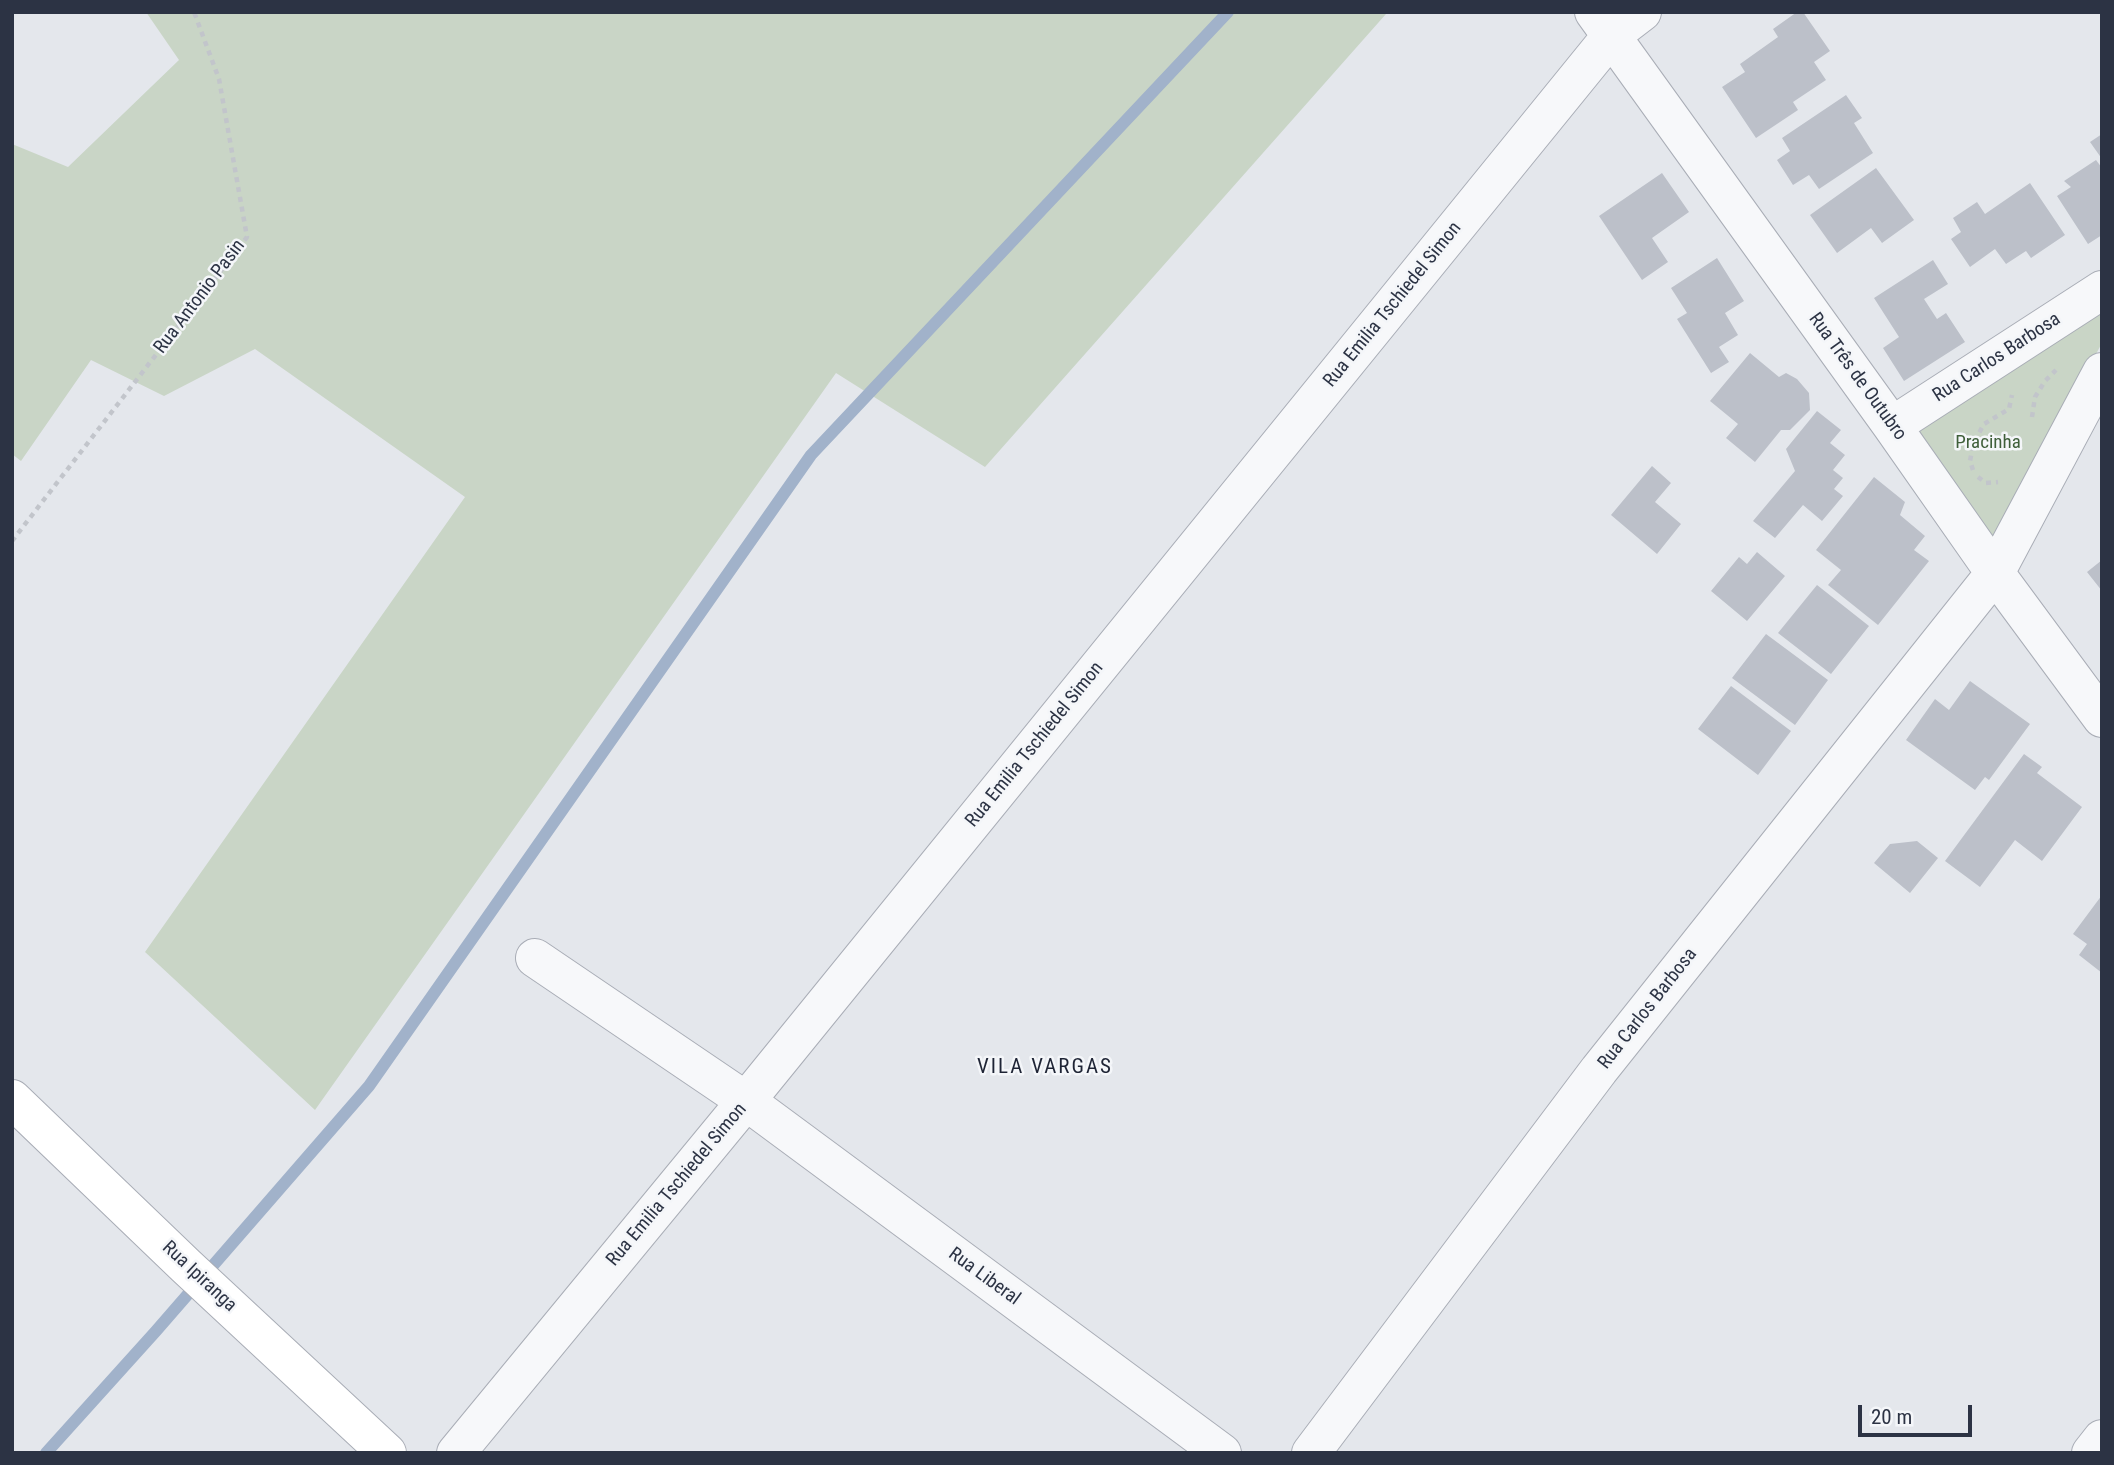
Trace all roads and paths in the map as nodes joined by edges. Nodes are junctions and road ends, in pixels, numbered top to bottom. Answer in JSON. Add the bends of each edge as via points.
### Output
{"nodes":[{"id":1,"x":194,"y":12,"type":"edge"},
{"id":2,"x":1642,"y":12,"type":"edge"},
{"id":3,"x":1603,"y":24,"type":"edge"},
{"id":4,"x":2102,"y":290,"type":"edge"},
{"id":5,"x":2063,"y":364,"type":"dead end"},
{"id":6,"x":2102,"y":372,"type":"edge"},
{"id":7,"x":2012,"y":389,"type":"dead end"},
{"id":8,"x":2030,"y":424,"type":"dead end"},
{"id":9,"x":1892,"y":426,"type":"junction"},
{"id":10,"x":2003,"y":479,"type":"dead end"},
{"id":11,"x":12,"y":541,"type":"edge"},
{"id":12,"x":1995,"y":573,"type":"junction"},
{"id":13,"x":2102,"y":719,"type":"edge"},
{"id":14,"x":535,"y":958,"type":"dead end"},
{"id":15,"x":12,"y":1099,"type":"edge"},
{"id":16,"x":746,"y":1101,"type":"junction"},
{"id":17,"x":2102,"y":1439,"type":"edge"},
{"id":18,"x":387,"y":1453,"type":"edge"},
{"id":19,"x":456,"y":1453,"type":"edge"},
{"id":20,"x":1222,"y":1453,"type":"edge"},
{"id":21,"x":1311,"y":1453,"type":"edge"},
{"id":22,"x":2091,"y":1453,"type":"edge"}],
"edges":[{"from":1,"to":11,"type":"path","name":"Rua Antonio Pasin","via":[[219,79],[247,237]]},
{"from":2,"to":3,"type":"street","name":"Rua Emilia Tschiedel Simon"},
{"from":3,"to":9,"type":"street","name":"Rua Três de Outubro"},
{"from":3,"to":16,"type":"street","name":"Rua Emilia Tschiedel Simon"},
{"from":4,"to":9,"type":"street","name":"Rua Carlos Barbosa"},
{"from":5,"to":8,"type":"path","via":[[2035,397]]},
{"from":6,"to":12,"type":"street","name":"Rua Carlos Barbosa"},
{"from":7,"to":10,"type":"path","via":[[2009,409],[1984,424],[1970,461],[1974,474],[1986,483]]},
{"from":9,"to":12,"type":"street","name":"Rua Três de Outubro"},
{"from":12,"to":13,"type":"street","name":"Rua Três de Outubro"},
{"from":12,"to":21,"type":"street","name":"Rua Carlos Barbosa","via":[[1599,1070]]},
{"from":14,"to":16,"type":"street","name":"Rua Liberal"},
{"from":15,"to":18,"type":"main road","name":"Rua Ipiranga"},
{"from":16,"to":19,"type":"street","name":"Rua Emilia Tschiedel Simon"},
{"from":16,"to":20,"type":"street","name":"Rua Liberal"},
{"from":17,"to":22,"type":"street"}]}
